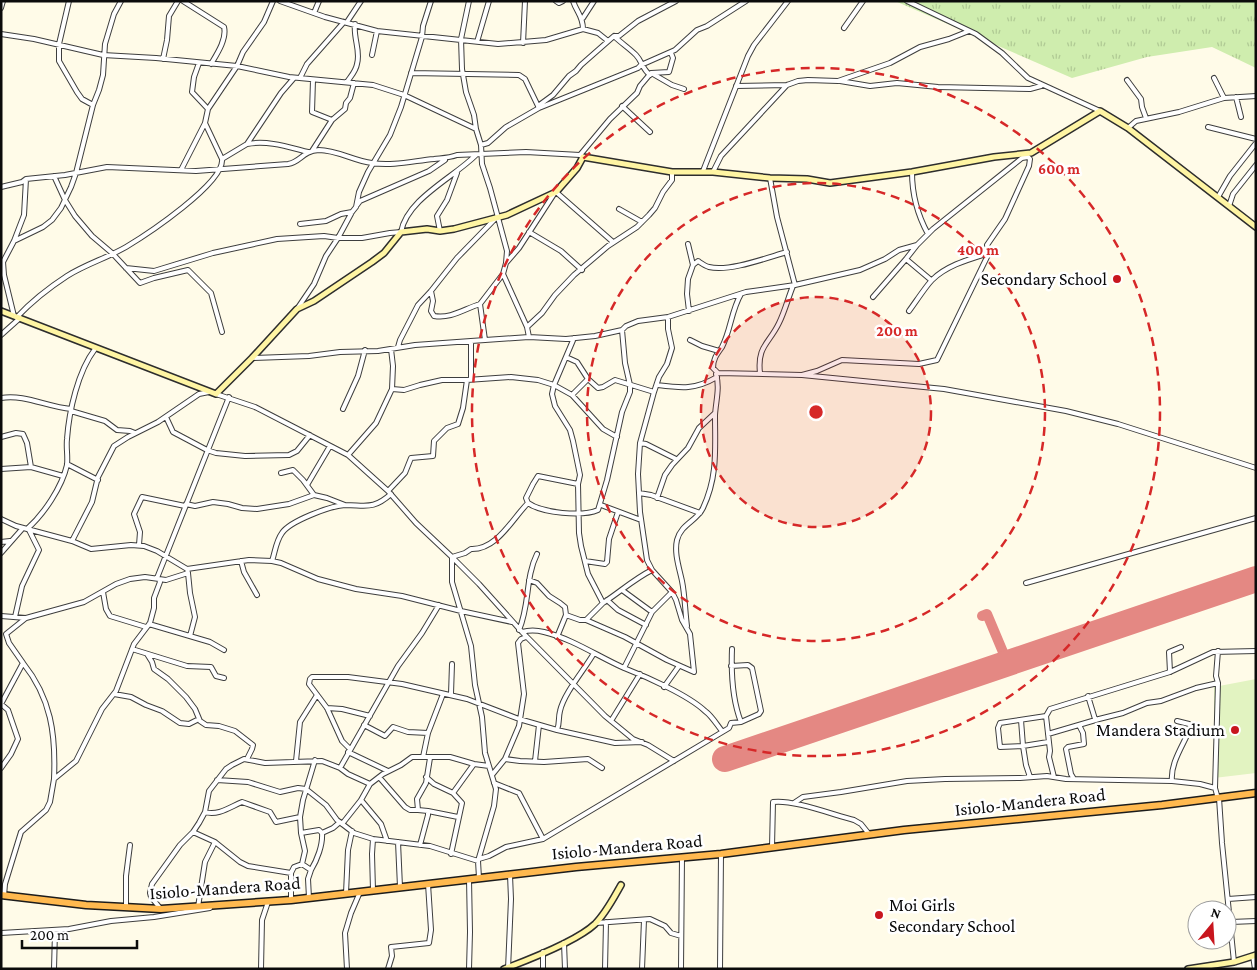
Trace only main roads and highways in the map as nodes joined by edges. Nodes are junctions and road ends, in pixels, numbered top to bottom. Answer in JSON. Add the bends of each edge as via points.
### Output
{"nodes":[{"id":1,"x":1254,"y":226,"type":"edge"},
{"id":2,"x":2,"y":312,"type":"edge"},
{"id":3,"x":1256,"y":793,"type":"edge"},
{"id":4,"x":621,"y":885,"type":"dead end"},
{"id":5,"x":3,"y":895,"type":"edge"},
{"id":6,"x":1254,"y":956,"type":"edge"},
{"id":7,"x":507,"y":968,"type":"edge"},
{"id":8,"x":1191,"y":968,"type":"edge"}],
"edges":[{"from":1,"to":2,"type":"main road","via":[[1128,128],[1100,111],[1029,155],[994,157],[830,183],[703,171],[672,172],[581,156],[577,168],[555,193],[507,215],[454,229],[401,232],[372,262],[297,309],[216,394]]},
{"from":3,"to":5,"type":"highway","name":"Isiolo-Mandera Road","via":[[291,900],[161,909],[63,904]]},
{"from":4,"to":7,"type":"main road","via":[[604,914],[588,930]]},
{"from":6,"to":8,"type":"main road"}]}
